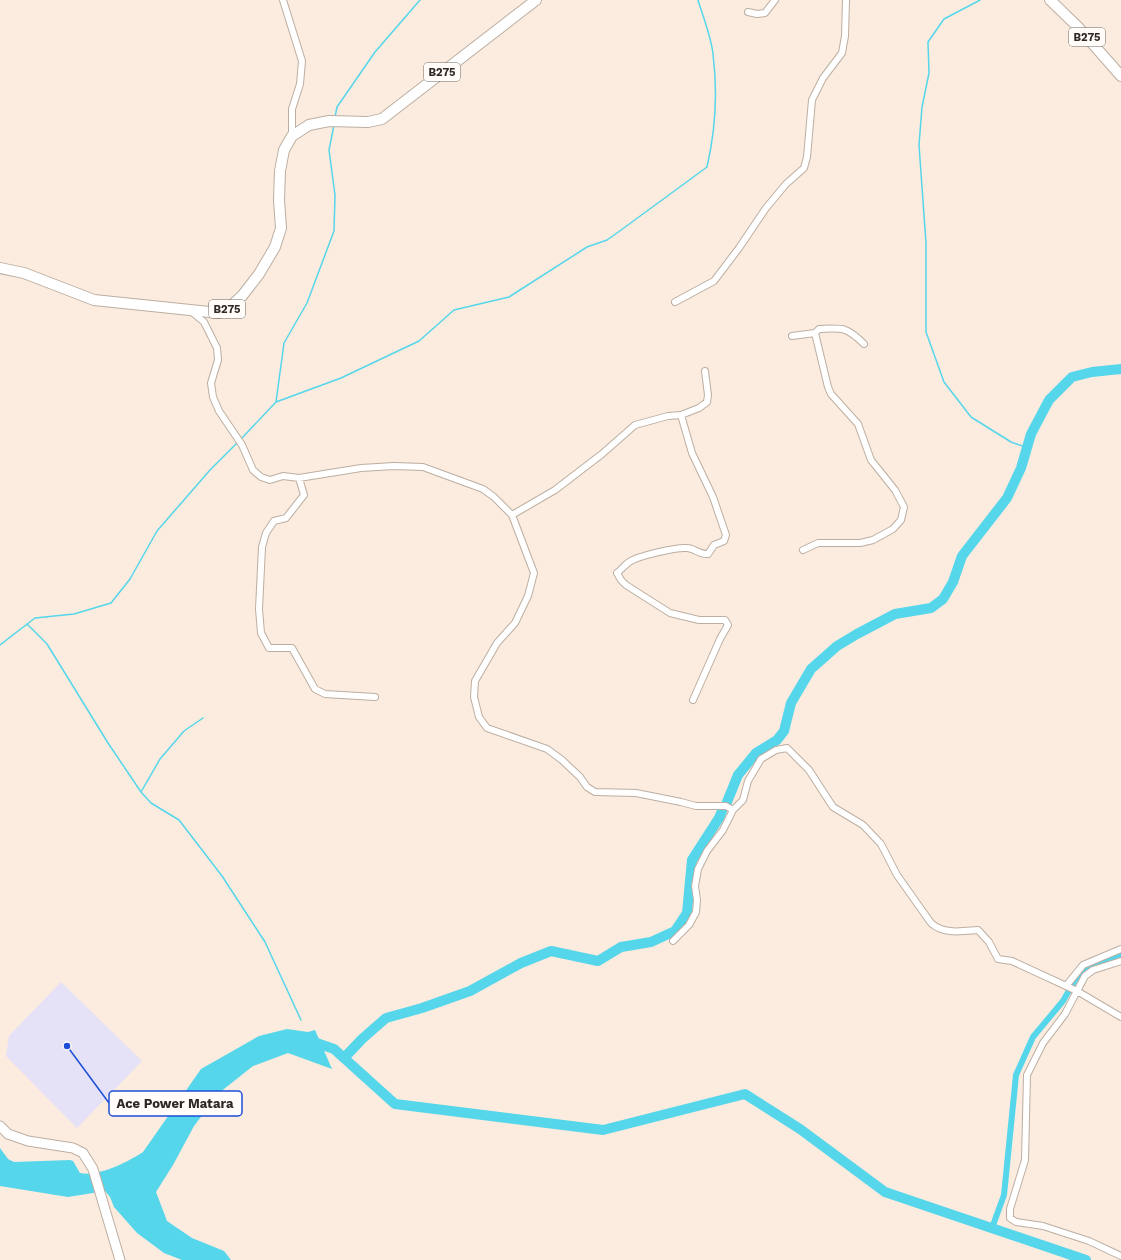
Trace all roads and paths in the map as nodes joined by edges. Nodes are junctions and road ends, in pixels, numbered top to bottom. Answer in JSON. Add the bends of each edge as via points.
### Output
{"nodes":[{"id":1,"x":282,"y":0,"type":"edge"},
{"id":2,"x":536,"y":0,"type":"edge"},
{"id":3,"x":775,"y":0,"type":"edge"},
{"id":4,"x":846,"y":0,"type":"edge"},
{"id":5,"x":1050,"y":0,"type":"edge"},
{"id":6,"x":748,"y":12,"type":"dead end"},
{"id":7,"x":1121,"y":76,"type":"edge"},
{"id":8,"x":292,"y":136,"type":"junction"},
{"id":9,"x":0,"y":268,"type":"edge"},
{"id":10,"x":675,"y":302,"type":"dead end"},
{"id":11,"x":189,"y":310,"type":"junction"},
{"id":12,"x":815,"y":333,"type":"junction"},
{"id":13,"x":792,"y":336,"type":"dead end"},
{"id":14,"x":864,"y":344,"type":"dead end"},
{"id":15,"x":705,"y":370,"type":"dead end"},
{"id":16,"x":681,"y":415,"type":"junction"},
{"id":17,"x":299,"y":478,"type":"junction"},
{"id":18,"x":512,"y":515,"type":"junction"},
{"id":19,"x":803,"y":550,"type":"dead end"},
{"id":20,"x":375,"y":697,"type":"dead end"},
{"id":21,"x":693,"y":700,"type":"dead end"},
{"id":22,"x":733,"y":810,"type":"junction"},
{"id":23,"x":673,"y":941,"type":"dead end"},
{"id":24,"x":1121,"y":949,"type":"edge"},
{"id":25,"x":1121,"y":961,"type":"edge"},
{"id":26,"x":1067,"y":986,"type":"junction"},
{"id":27,"x":1076,"y":990,"type":"junction"},
{"id":28,"x":1121,"y":1017,"type":"edge"},
{"id":29,"x":0,"y":1126,"type":"edge"},
{"id":30,"x":1121,"y":1256,"type":"edge"},
{"id":31,"x":120,"y":1260,"type":"edge"}],
"edges":[{"from":1,"to":8,"type":"street","via":[[302,61],[300,84],[292,109]]},
{"from":2,"to":8,"type":"main road","number":"B275","via":[[382,119],[368,122],[328,121],[309,125]]},
{"from":3,"to":6,"type":"street","via":[[765,13]]},
{"from":4,"to":10,"type":"street","via":[[842,53],[823,78],[812,100],[804,168],[786,184],[766,208],[714,281]]},
{"from":5,"to":7,"type":"main road","number":"B275"},
{"from":8,"to":11,"type":"main road","number":"B275","via":[[284,150],[280,171],[281,228],[275,247],[259,274],[229,308],[219,313]]},
{"from":9,"to":11,"type":"main road","number":"B275","via":[[24,273],[94,300]]},
{"from":11,"to":17,"type":"street","via":[[204,322],[217,348],[218,360],[210,383],[213,397],[253,470],[270,480],[283,476]]},
{"from":12,"to":13,"type":"street"},
{"from":12,"to":14,"type":"street","via":[[818,329],[842,328],[854,333]]},
{"from":12,"to":19,"type":"street","via":[[831,394],[858,424],[871,460],[895,490],[904,508],[901,520],[893,529],[873,540],[860,543],[818,544]]},
{"from":15,"to":16,"type":"street","via":[[707,402]]},
{"from":16,"to":18,"type":"street","via":[[635,424],[602,454],[555,490]]},
{"from":16,"to":21,"type":"street","via":[[692,453],[713,497],[726,535],[708,554],[688,548],[677,549],[628,562],[618,573],[626,585],[670,613],[699,620],[727,622],[728,625]]},
{"from":17,"to":18,"type":"street","via":[[361,468],[423,467],[483,489],[494,496]]},
{"from":17,"to":20,"type":"street","via":[[304,495],[286,518],[274,522],[266,533],[262,547],[258,609],[260,633],[269,648],[292,648],[315,689],[325,694]]},
{"from":18,"to":22,"type":"street","via":[[534,573],[528,596],[515,623],[497,643],[475,681],[474,697],[479,717],[487,728],[547,749],[595,792],[636,793],[696,806],[726,806]]},
{"from":22,"to":23,"type":"street","via":[[723,830],[706,851],[698,869],[695,886],[696,912],[689,925]]},
{"from":22,"to":26,"type":"street","via":[[744,800],[748,781],[761,759],[776,750],[787,748],[809,770],[832,807],[863,825],[881,844],[897,874],[937,929],[956,932],[978,930],[989,942],[998,959],[1012,962]]},
{"from":24,"to":26,"type":"street","via":[[1083,965]]},
{"from":25,"to":27,"type":"street","via":[[1093,970],[1085,976]]},
{"from":26,"to":27,"type":"street"},
{"from":27,"to":28,"type":"street"},
{"from":27,"to":30,"type":"street","via":[[1065,1014],[1043,1043],[1027,1075],[1025,1160],[1010,1209],[1010,1218],[1016,1222],[1043,1226]]},
{"from":29,"to":31,"type":"main road","via":[[8,1134],[28,1142],[73,1148],[83,1153],[94,1169]]}]}
